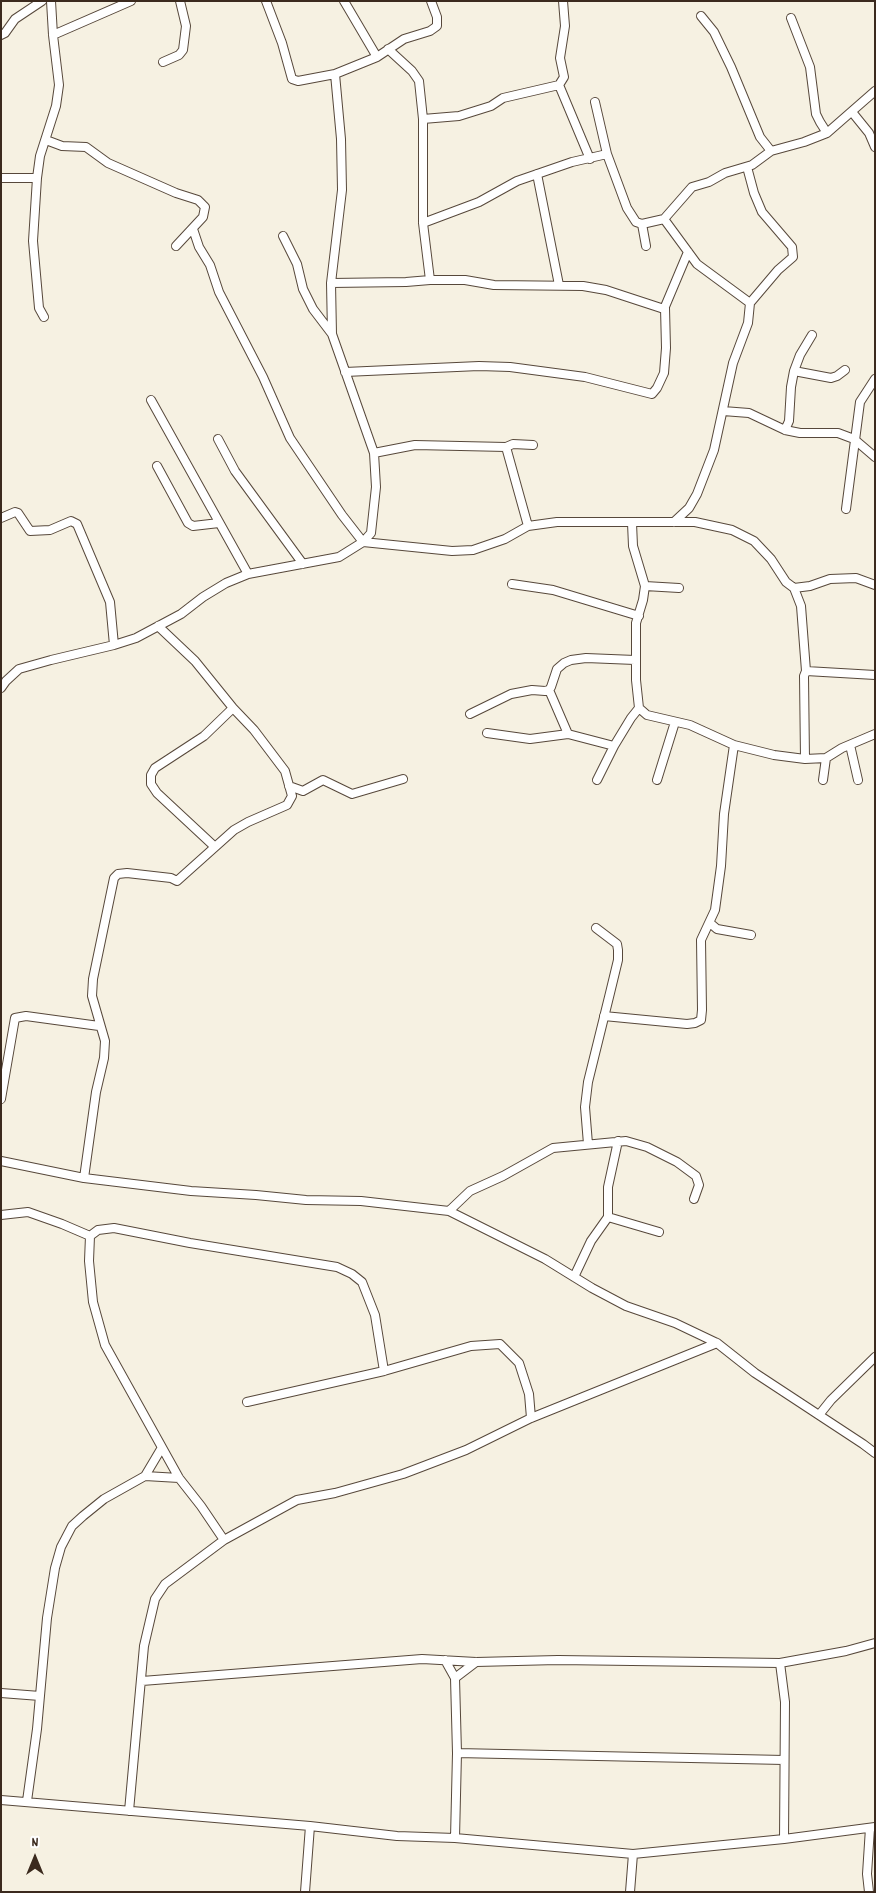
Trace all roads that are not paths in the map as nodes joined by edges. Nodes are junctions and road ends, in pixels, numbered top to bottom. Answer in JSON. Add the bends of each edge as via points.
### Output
{"nodes":[{"id":1,"x":51,"y":1,"type":"edge"},
{"id":2,"x":131,"y":1,"type":"edge"},
{"id":3,"x":180,"y":1,"type":"edge"},
{"id":4,"x":266,"y":1,"type":"edge"},
{"id":5,"x":344,"y":1,"type":"edge"},
{"id":6,"x":431,"y":1,"type":"edge"},
{"id":7,"x":563,"y":1,"type":"edge"},
{"id":8,"x":40,"y":2,"type":"edge"},
{"id":9,"x":701,"y":16,"type":"dead end"},
{"id":10,"x":791,"y":18,"type":"dead end"},
{"id":11,"x":1,"y":35,"type":"edge"},
{"id":12,"x":53,"y":35,"type":"junction"},
{"id":13,"x":388,"y":49,"type":"junction"},
{"id":14,"x":377,"y":57,"type":"junction"},
{"id":15,"x":163,"y":62,"type":"dead end"},
{"id":16,"x":335,"y":74,"type":"junction"},
{"id":17,"x":559,"y":85,"type":"junction"},
{"id":18,"x":875,"y":92,"type":"edge"},
{"id":19,"x":595,"y":102,"type":"dead end"},
{"id":20,"x":852,"y":112,"type":"junction"},
{"id":21,"x":423,"y":119,"type":"junction"},
{"id":22,"x":827,"y":133,"type":"junction"},
{"id":23,"x":46,"y":140,"type":"junction"},
{"id":24,"x":875,"y":147,"type":"edge"},
{"id":25,"x":771,"y":152,"type":"junction"},
{"id":26,"x":607,"y":154,"type":"junction"},
{"id":27,"x":590,"y":159,"type":"junction"},
{"id":28,"x":746,"y":167,"type":"junction"},
{"id":29,"x":537,"y":174,"type":"junction"},
{"id":30,"x":1,"y":178,"type":"edge"},
{"id":31,"x":37,"y":178,"type":"junction"},
{"id":32,"x":664,"y":219,"type":"junction"},
{"id":33,"x":423,"y":224,"type":"junction"},
{"id":34,"x":642,"y":224,"type":"junction"},
{"id":35,"x":193,"y":229,"type":"junction"},
{"id":36,"x":283,"y":236,"type":"dead end"},
{"id":37,"x":176,"y":246,"type":"dead end"},
{"id":38,"x":646,"y":246,"type":"dead end"},
{"id":39,"x":688,"y":252,"type":"junction"},
{"id":40,"x":430,"y":280,"type":"junction"},
{"id":41,"x":331,"y":283,"type":"junction"},
{"id":42,"x":558,"y":285,"type":"junction"},
{"id":43,"x":750,"y":303,"type":"junction"},
{"id":44,"x":664,"y":308,"type":"junction"},
{"id":45,"x":44,"y":317,"type":"dead end"},
{"id":46,"x":332,"y":334,"type":"junction"},
{"id":47,"x":812,"y":335,"type":"dead end"},
{"id":48,"x":845,"y":370,"type":"dead end"},
{"id":49,"x":794,"y":371,"type":"junction"},
{"id":50,"x":345,"y":372,"type":"junction"},
{"id":51,"x":875,"y":379,"type":"edge"},
{"id":52,"x":151,"y":400,"type":"dead end"},
{"id":53,"x":723,"y":411,"type":"junction"},
{"id":54,"x":784,"y":430,"type":"junction"},
{"id":55,"x":218,"y":439,"type":"dead end"},
{"id":56,"x":854,"y":440,"type":"junction"},
{"id":57,"x":533,"y":445,"type":"dead end"},
{"id":58,"x":506,"y":447,"type":"junction"},
{"id":59,"x":374,"y":453,"type":"junction"},
{"id":60,"x":875,"y":457,"type":"edge"},
{"id":61,"x":157,"y":466,"type":"dead end"},
{"id":62,"x":846,"y":509,"type":"dead end"},
{"id":63,"x":1,"y":518,"type":"edge"},
{"id":64,"x":674,"y":522,"type":"junction"},
{"id":65,"x":219,"y":523,"type":"junction"},
{"id":66,"x":632,"y":523,"type":"junction"},
{"id":67,"x":528,"y":526,"type":"junction"},
{"id":68,"x":363,"y":542,"type":"junction"},
{"id":69,"x":303,"y":564,"type":"junction"},
{"id":70,"x":248,"y":574,"type":"junction"},
{"id":71,"x":512,"y":584,"type":"dead end"},
{"id":72,"x":875,"y":585,"type":"edge"},
{"id":73,"x":645,"y":586,"type":"junction"},
{"id":74,"x":679,"y":588,"type":"dead end"},
{"id":75,"x":794,"y":588,"type":"junction"},
{"id":76,"x":638,"y":616,"type":"junction"},
{"id":77,"x":158,"y":626,"type":"junction"},
{"id":78,"x":114,"y":645,"type":"junction"},
{"id":79,"x":635,"y":660,"type":"junction"},
{"id":80,"x":806,"y":670,"type":"junction"},
{"id":81,"x":875,"y":675,"type":"edge"},
{"id":82,"x":1,"y":688,"type":"edge"},
{"id":83,"x":549,"y":690,"type":"junction"},
{"id":84,"x":233,"y":708,"type":"junction"},
{"id":85,"x":640,"y":708,"type":"junction"},
{"id":86,"x":470,"y":714,"type":"dead end"},
{"id":87,"x":675,"y":722,"type":"junction"},
{"id":88,"x":487,"y":734,"type":"dead end"},
{"id":89,"x":568,"y":734,"type":"junction"},
{"id":90,"x":875,"y":734,"type":"edge"},
{"id":91,"x":850,"y":745,"type":"junction"},
{"id":92,"x":614,"y":746,"type":"junction"},
{"id":93,"x":734,"y":746,"type":"junction"},
{"id":94,"x":826,"y":758,"type":"junction"},
{"id":95,"x":805,"y":759,"type":"junction"},
{"id":96,"x":403,"y":779,"type":"dead end"},
{"id":97,"x":597,"y":780,"type":"dead end"},
{"id":98,"x":657,"y":780,"type":"dead end"},
{"id":99,"x":823,"y":780,"type":"dead end"},
{"id":100,"x":858,"y":780,"type":"dead end"},
{"id":101,"x":289,"y":786,"type":"junction"},
{"id":102,"x":215,"y":847,"type":"junction"},
{"id":103,"x":710,"y":923,"type":"junction"},
{"id":104,"x":596,"y":928,"type":"dead end"},
{"id":105,"x":752,"y":935,"type":"dead end"},
{"id":106,"x":604,"y":1016,"type":"junction"},
{"id":107,"x":99,"y":1026,"type":"junction"},
{"id":108,"x":1,"y":1099,"type":"edge"},
{"id":109,"x":618,"y":1141,"type":"junction"},
{"id":110,"x":588,"y":1144,"type":"junction"},
{"id":111,"x":1,"y":1162,"type":"edge"},
{"id":112,"x":84,"y":1178,"type":"junction"},
{"id":113,"x":694,"y":1199,"type":"dead end"},
{"id":114,"x":449,"y":1210,"type":"junction"},
{"id":115,"x":1,"y":1215,"type":"edge"},
{"id":116,"x":608,"y":1217,"type":"junction"},
{"id":117,"x":659,"y":1232,"type":"dead end"},
{"id":118,"x":90,"y":1236,"type":"junction"},
{"id":119,"x":574,"y":1277,"type":"junction"},
{"id":120,"x":717,"y":1343,"type":"junction"},
{"id":121,"x":875,"y":1357,"type":"edge"},
{"id":122,"x":384,"y":1371,"type":"junction"},
{"id":123,"x":247,"y":1402,"type":"dead end"},
{"id":124,"x":819,"y":1415,"type":"junction"},
{"id":125,"x":531,"y":1418,"type":"junction"},
{"id":126,"x":161,"y":1449,"type":"junction"},
{"id":127,"x":875,"y":1453,"type":"edge"},
{"id":128,"x":145,"y":1476,"type":"junction"},
{"id":129,"x":178,"y":1478,"type":"junction"},
{"id":130,"x":224,"y":1540,"type":"junction"},
{"id":131,"x":875,"y":1642,"type":"edge"},
{"id":132,"x":445,"y":1660,"type":"junction"},
{"id":133,"x":476,"y":1662,"type":"junction"},
{"id":134,"x":780,"y":1664,"type":"junction"},
{"id":135,"x":455,"y":1678,"type":"junction"},
{"id":136,"x":142,"y":1681,"type":"junction"},
{"id":137,"x":1,"y":1693,"type":"edge"},
{"id":138,"x":40,"y":1696,"type":"junction"},
{"id":139,"x":457,"y":1753,"type":"junction"},
{"id":140,"x":784,"y":1760,"type":"junction"},
{"id":141,"x":1,"y":1800,"type":"edge"},
{"id":142,"x":27,"y":1801,"type":"junction"},
{"id":143,"x":129,"y":1811,"type":"junction"},
{"id":144,"x":310,"y":1826,"type":"junction"},
{"id":145,"x":872,"y":1828,"type":"edge"},
{"id":146,"x":454,"y":1838,"type":"junction"},
{"id":147,"x":784,"y":1839,"type":"junction"},
{"id":148,"x":633,"y":1854,"type":"junction"},
{"id":149,"x":305,"y":1892,"type":"edge"},
{"id":150,"x":630,"y":1892,"type":"edge"},
{"id":151,"x":869,"y":1892,"type":"edge"}],
"edges":[{"from":1,"to":12,"type":"street"},
{"from":2,"to":12,"type":"street"},
{"from":3,"to":15,"type":"street","via":[[186,26],[183,50]]},
{"from":4,"to":16,"type":"street","via":[[292,79],[298,81]]},
{"from":5,"to":14,"type":"street"},
{"from":6,"to":13,"type":"street","via":[[437,17],[436,26],[430,31],[404,38]]},
{"from":7,"to":17,"type":"street","via":[[566,26],[560,58],[564,77]]},
{"from":8,"to":11,"type":"street","via":[[15,19]]},
{"from":9,"to":25,"type":"street","via":[[714,32],[760,137]]},
{"from":10,"to":22,"type":"street","via":[[810,67],[816,114]]},
{"from":12,"to":23,"type":"street","via":[[59,85]]},
{"from":13,"to":14,"type":"street"},
{"from":13,"to":21,"type":"street","via":[[419,81]]},
{"from":14,"to":16,"type":"street"},
{"from":16,"to":41,"type":"street","via":[[342,190]]},
{"from":17,"to":21,"type":"street","via":[[504,98],[491,106],[459,116]]},
{"from":17,"to":27,"type":"street"},
{"from":18,"to":20,"type":"street"},
{"from":19,"to":26,"type":"street"},
{"from":20,"to":22,"type":"street"},
{"from":20,"to":24,"type":"street","via":[[869,133]]},
{"from":21,"to":33,"type":"street"},
{"from":22,"to":25,"type":"street"},
{"from":23,"to":31,"type":"street"},
{"from":23,"to":35,"type":"street","via":[[62,146],[86,147],[108,163],[198,200],[205,207],[203,216]]},
{"from":25,"to":28,"type":"street"},
{"from":26,"to":27,"type":"street"},
{"from":26,"to":34,"type":"street","via":[[630,213],[636,222]]},
{"from":27,"to":29,"type":"street"},
{"from":28,"to":32,"type":"street","via":[[692,187]]},
{"from":28,"to":43,"type":"street","via":[[762,212],[792,247],[793,257]]},
{"from":29,"to":33,"type":"street"},
{"from":29,"to":42,"type":"street"},
{"from":30,"to":31,"type":"street"},
{"from":31,"to":45,"type":"street","via":[[34,241],[39,308]]},
{"from":32,"to":34,"type":"street"},
{"from":32,"to":39,"type":"street"},
{"from":33,"to":40,"type":"street"},
{"from":34,"to":38,"type":"street"},
{"from":35,"to":37,"type":"street"},
{"from":35,"to":68,"type":"street","via":[[290,438]]},
{"from":36,"to":46,"type":"street","via":[[313,309]]},
{"from":39,"to":43,"type":"street","via":[[697,264]]},
{"from":39,"to":44,"type":"street"},
{"from":40,"to":41,"type":"street"},
{"from":40,"to":42,"type":"street","via":[[465,280],[494,286]]},
{"from":41,"to":46,"type":"street"},
{"from":42,"to":44,"type":"street","via":[[606,290]]},
{"from":43,"to":53,"type":"street","via":[[748,323],[733,363]]},
{"from":44,"to":50,"type":"street","via":[[664,373],[652,394],[584,377],[510,367]]},
{"from":46,"to":50,"type":"street"},
{"from":47,"to":49,"type":"street"},
{"from":48,"to":49,"type":"street","via":[[832,378]]},
{"from":49,"to":54,"type":"street","via":[[789,421]]},
{"from":50,"to":59,"type":"street"},
{"from":51,"to":56,"type":"street","via":[[860,402]]},
{"from":52,"to":65,"type":"street"},
{"from":53,"to":54,"type":"street","via":[[749,413]]},
{"from":53,"to":64,"type":"street","via":[[714,450],[696,494],[689,508]]},
{"from":54,"to":56,"type":"street","via":[[838,434]]},
{"from":55,"to":69,"type":"street","via":[[235,471]]},
{"from":56,"to":60,"type":"street"},
{"from":56,"to":62,"type":"street"},
{"from":57,"to":58,"type":"street"},
{"from":58,"to":59,"type":"street","via":[[415,445]]},
{"from":58,"to":67,"type":"street"},
{"from":59,"to":68,"type":"street","via":[[374,517],[371,533]]},
{"from":61,"to":65,"type":"street","via":[[188,523],[193,526]]},
{"from":63,"to":78,"type":"street","via":[[18,513],[30,532],[50,530],[71,521],[77,524],[110,602]]},
{"from":64,"to":66,"type":"street"},
{"from":64,"to":75,"type":"street","via":[[695,522],[732,530],[754,541]]},
{"from":65,"to":70,"type":"street"},
{"from":66,"to":67,"type":"street","via":[[557,522]]},
{"from":66,"to":73,"type":"street","via":[[633,546]]},
{"from":67,"to":68,"type":"street","via":[[505,539],[473,550],[452,551]]},
{"from":68,"to":69,"type":"street","via":[[339,557]]},
{"from":69,"to":70,"type":"street"},
{"from":70,"to":77,"type":"street","via":[[226,582]]},
{"from":71,"to":76,"type":"street","via":[[553,590]]},
{"from":72,"to":75,"type":"street","via":[[856,578],[830,579]]},
{"from":73,"to":74,"type":"street"},
{"from":73,"to":76,"type":"street"},
{"from":75,"to":80,"type":"street","via":[[801,606]]},
{"from":76,"to":79,"type":"street"},
{"from":77,"to":78,"type":"street"},
{"from":77,"to":84,"type":"street","via":[[194,661]]},
{"from":78,"to":82,"type":"street","via":[[19,669]]},
{"from":79,"to":83,"type":"street","via":[[571,660],[557,669]]},
{"from":79,"to":85,"type":"street"},
{"from":80,"to":81,"type":"street"},
{"from":80,"to":95,"type":"street"},
{"from":83,"to":86,"type":"street","via":[[511,694]]},
{"from":83,"to":89,"type":"street"},
{"from":84,"to":101,"type":"street","via":[[285,771]]},
{"from":84,"to":102,"type":"street","via":[[204,736],[156,768],[151,776],[151,784],[157,793]]},
{"from":85,"to":87,"type":"street","via":[[647,715]]},
{"from":85,"to":92,"type":"street"},
{"from":87,"to":93,"type":"street","via":[[690,725]]},
{"from":87,"to":98,"type":"street"},
{"from":88,"to":89,"type":"street","via":[[530,738]]},
{"from":89,"to":92,"type":"street"},
{"from":90,"to":91,"type":"street"},
{"from":91,"to":94,"type":"street"},
{"from":91,"to":100,"type":"street"},
{"from":92,"to":97,"type":"street"},
{"from":93,"to":95,"type":"street"},
{"from":93,"to":103,"type":"street","via":[[723,822],[718,890]]},
{"from":94,"to":95,"type":"street"},
{"from":94,"to":99,"type":"street"},
{"from":96,"to":101,"type":"street","via":[[352,794],[323,780],[303,791]]},
{"from":101,"to":102,"type":"street","via":[[292,796],[287,805],[234,830]]},
{"from":102,"to":107,"type":"street","via":[[177,881],[127,873],[114,878],[93,979],[92,996]]},
{"from":103,"to":105,"type":"street","via":[[717,929]]},
{"from":103,"to":106,"type":"street","via":[[701,940],[701,1020],[687,1024]]},
{"from":104,"to":106,"type":"street","via":[[616,944],[618,950]]},
{"from":106,"to":110,"type":"street","via":[[584,1107]]},
{"from":107,"to":108,"type":"street","via":[[26,1016],[15,1018]]},
{"from":107,"to":112,"type":"street","via":[[105,1041],[104,1058]]},
{"from":109,"to":110,"type":"street"},
{"from":109,"to":113,"type":"street","via":[[647,1147],[696,1176],[699,1185]]},
{"from":109,"to":116,"type":"street","via":[[608,1187]]},
{"from":110,"to":114,"type":"street","via":[[553,1148],[470,1191]]},
{"from":111,"to":112,"type":"street"},
{"from":112,"to":114,"type":"street","via":[[191,1191],[361,1201]]},
{"from":114,"to":119,"type":"street"},
{"from":115,"to":118,"type":"street","via":[[28,1212]]},
{"from":116,"to":117,"type":"street"},
{"from":116,"to":119,"type":"street","via":[[591,1241]]},
{"from":118,"to":122,"type":"street","via":[[98,1230],[114,1228],[337,1267],[362,1282],[375,1315]]},
{"from":118,"to":126,"type":"street","via":[[93,1302],[105,1345]]},
{"from":119,"to":120,"type":"street","via":[[626,1306],[675,1323]]},
{"from":120,"to":124,"type":"street"},
{"from":120,"to":125,"type":"street"},
{"from":121,"to":124,"type":"street"},
{"from":122,"to":123,"type":"street"},
{"from":122,"to":125,"type":"street","via":[[472,1346],[500,1344],[518,1363],[529,1394]]},
{"from":124,"to":127,"type":"street"},
{"from":125,"to":130,"type":"street","via":[[466,1450],[403,1474],[334,1494],[297,1500]]},
{"from":126,"to":128,"type":"street"},
{"from":126,"to":129,"type":"street"},
{"from":128,"to":129,"type":"street"},
{"from":128,"to":138,"type":"street","via":[[104,1498],[72,1526],[61,1547],[47,1618]]},
{"from":129,"to":130,"type":"street"},
{"from":130,"to":136,"type":"street","via":[[165,1584],[155,1599],[144,1646]]},
{"from":131,"to":134,"type":"street"},
{"from":132,"to":133,"type":"street"},
{"from":132,"to":135,"type":"street"},
{"from":132,"to":136,"type":"street","via":[[422,1659]]},
{"from":133,"to":134,"type":"street","via":[[558,1660]]},
{"from":133,"to":135,"type":"street"},
{"from":134,"to":140,"type":"street","via":[[785,1702]]},
{"from":135,"to":139,"type":"street"},
{"from":136,"to":143,"type":"street"},
{"from":137,"to":138,"type":"street"},
{"from":138,"to":142,"type":"street"},
{"from":139,"to":140,"type":"street"},
{"from":139,"to":146,"type":"street"},
{"from":140,"to":147,"type":"street"},
{"from":141,"to":142,"type":"street"},
{"from":142,"to":143,"type":"street"},
{"from":143,"to":144,"type":"street"},
{"from":144,"to":146,"type":"street","via":[[397,1836]]},
{"from":144,"to":149,"type":"street"},
{"from":145,"to":147,"type":"street"},
{"from":145,"to":151,"type":"street","via":[[867,1874]]},
{"from":146,"to":148,"type":"street"},
{"from":147,"to":148,"type":"street"},
{"from":148,"to":150,"type":"street"}]}
